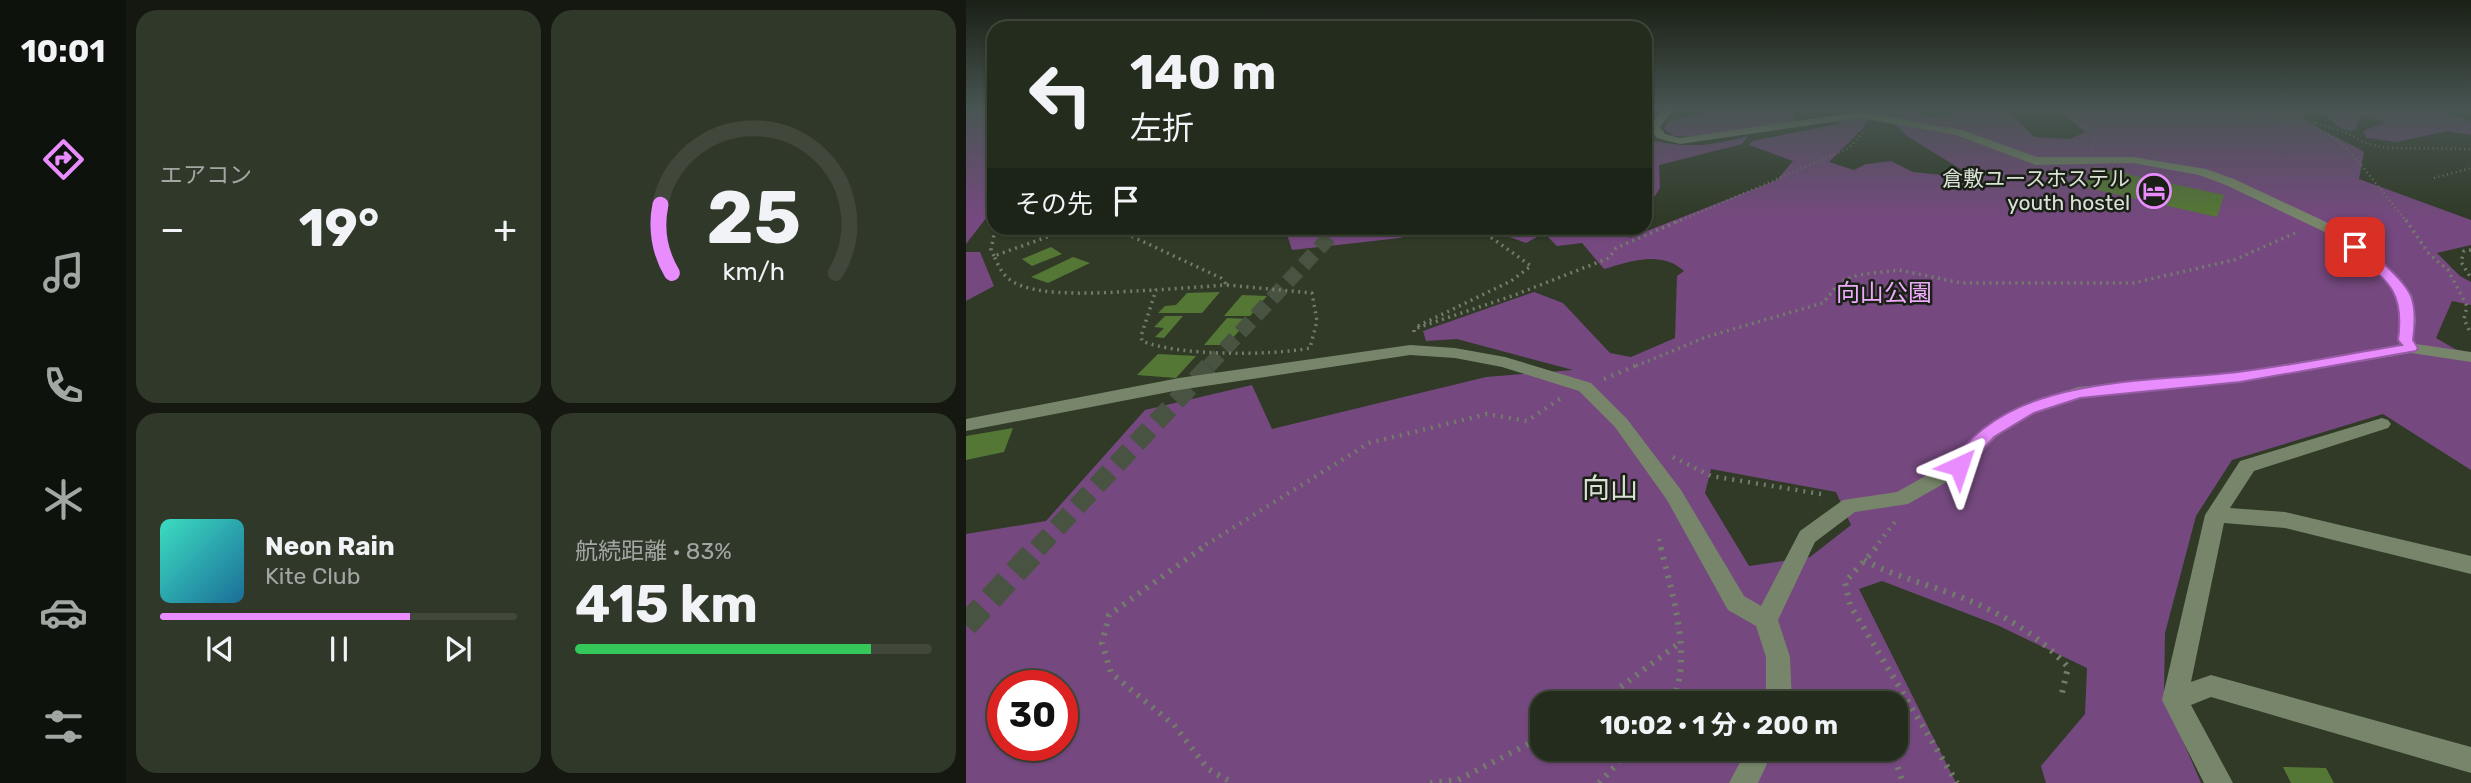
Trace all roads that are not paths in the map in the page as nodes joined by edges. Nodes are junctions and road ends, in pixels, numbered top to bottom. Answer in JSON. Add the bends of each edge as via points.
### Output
{"nodes":[{"id":1,"x":1992,"y":145,"type":"edge"},
{"id":2,"x":2411,"y":348,"type":"junction"},
{"id":3,"x":2471,"y":357,"type":"edge"},
{"id":4,"x":2382,"y":424,"type":"dead end"},
{"id":5,"x":966,"y":425,"type":"edge"},
{"id":6,"x":2215,"y":515,"type":"junction"},
{"id":7,"x":2471,"y":565,"type":"edge"},
{"id":8,"x":1766,"y":620,"type":"junction"},
{"id":9,"x":1779,"y":691,"type":"edge"},
{"id":10,"x":2175,"y":700,"type":"junction"},
{"id":11,"x":2471,"y":760,"type":"edge"},
{"id":12,"x":1755,"y":761,"type":"edge"},
{"id":13,"x":1743,"y":783,"type":"edge"},
{"id":14,"x":2219,"y":783,"type":"edge"}],
"edges":[{"from":1,"to":2,"type":"street","via":[[2036,161],[2133,160],[2202,172],[2338,233],[2387,274],[2404,295],[2406,340]]},
{"from":2,"to":3,"type":"street"},
{"from":2,"to":8,"type":"street","via":[[2240,377],[2078,393],[2028,410],[1989,433],[1959,466],[1901,499],[1850,505],[1807,537]]},
{"from":4,"to":6,"type":"street","via":[[2247,466]]},
{"from":5,"to":8,"type":"street","via":[[1179,384],[1410,350],[1505,362],[1585,387],[1630,435],[1674,495],[1736,603]]},
{"from":6,"to":7,"type":"street","via":[[2285,520]]},
{"from":6,"to":10,"type":"street"},
{"from":8,"to":9,"type":"street","via":[[1778,657]]},
{"from":10,"to":11,"type":"street","via":[[2211,686]]},
{"from":10,"to":14,"type":"street"},
{"from":12,"to":13,"type":"street"}]}
